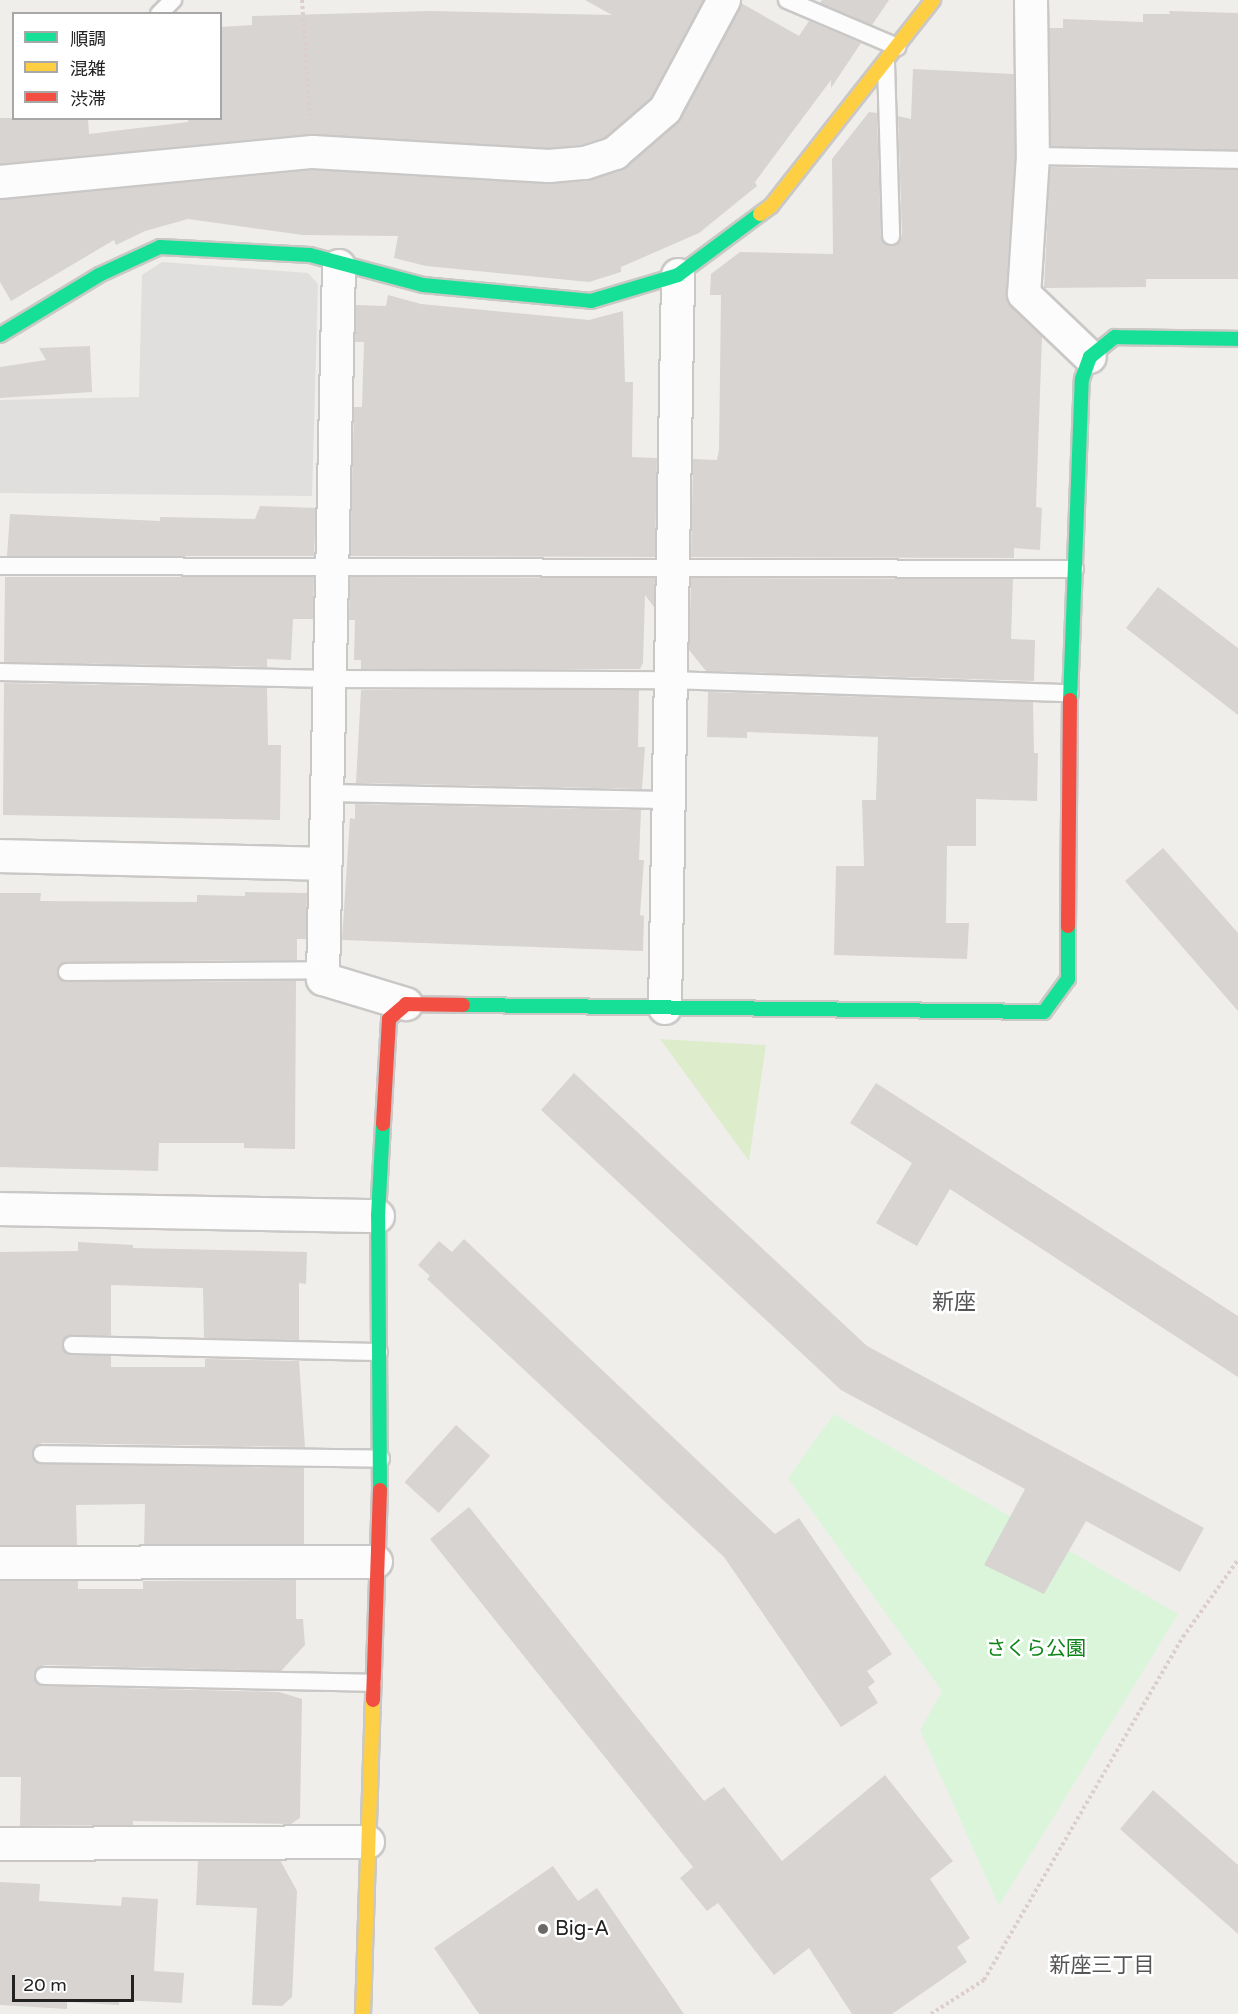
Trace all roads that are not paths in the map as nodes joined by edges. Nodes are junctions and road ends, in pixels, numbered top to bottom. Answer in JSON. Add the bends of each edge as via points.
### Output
{"nodes":[{"id":1,"x":173,"y":0,"type":"edge"},
{"id":2,"x":724,"y":0,"type":"edge"},
{"id":3,"x":787,"y":0,"type":"edge"},
{"id":4,"x":933,"y":0,"type":"edge"},
{"id":5,"x":1031,"y":0,"type":"edge"},
{"id":6,"x":161,"y":12,"type":"edge"},
{"id":7,"x":897,"y":47,"type":"junction"},
{"id":8,"x":886,"y":61,"type":"junction"},
{"id":9,"x":1033,"y":156,"type":"junction"},
{"id":10,"x":1238,"y":160,"type":"edge"},
{"id":11,"x":0,"y":182,"type":"edge"},
{"id":12,"x":891,"y":236,"type":"dead end"},
{"id":13,"x":339,"y":266,"type":"junction"},
{"id":14,"x":678,"y":275,"type":"junction"},
{"id":15,"x":0,"y":335,"type":"edge"},
{"id":16,"x":1238,"y":339,"type":"edge"},
{"id":17,"x":1090,"y":357,"type":"junction"},
{"id":18,"x":332,"y":565,"type":"junction"},
{"id":19,"x":0,"y":566,"type":"edge"},
{"id":20,"x":1075,"y":569,"type":"junction"},
{"id":21,"x":672,"y":570,"type":"junction"},
{"id":22,"x":0,"y":672,"type":"edge"},
{"id":23,"x":330,"y":679,"type":"junction"},
{"id":24,"x":670,"y":680,"type":"junction"},
{"id":25,"x":1070,"y":693,"type":"junction"},
{"id":26,"x":327,"y":793,"type":"junction"},
{"id":27,"x":668,"y":800,"type":"junction"},
{"id":28,"x":0,"y":856,"type":"edge"},
{"id":29,"x":324,"y":864,"type":"junction"},
{"id":30,"x":324,"y":970,"type":"junction"},
{"id":31,"x":67,"y":972,"type":"dead end"},
{"id":32,"x":406,"y":1004,"type":"junction"},
{"id":33,"x":665,"y":1008,"type":"junction"},
{"id":34,"x":0,"y":1209,"type":"edge"},
{"id":35,"x":378,"y":1216,"type":"junction"},
{"id":36,"x":72,"y":1346,"type":"dead end"},
{"id":37,"x":379,"y":1352,"type":"junction"},
{"id":38,"x":42,"y":1454,"type":"dead end"},
{"id":39,"x":381,"y":1459,"type":"junction"},
{"id":40,"x":376,"y":1562,"type":"junction"},
{"id":41,"x":0,"y":1563,"type":"edge"},
{"id":42,"x":44,"y":1676,"type":"dead end"},
{"id":43,"x":373,"y":1683,"type":"junction"},
{"id":44,"x":368,"y":1842,"type":"junction"},
{"id":45,"x":0,"y":1844,"type":"edge"},
{"id":46,"x":363,"y":2014,"type":"edge"}],
"edges":[{"from":1,"to":6,"type":"lane"},
{"from":2,"to":11,"type":"street","via":[[665,110],[615,153],[585,163],[549,166],[313,152]]},
{"from":3,"to":7,"type":"lane"},
{"from":4,"to":7,"type":"street"},
{"from":5,"to":9,"type":"street"},
{"from":7,"to":8,"type":"street"},
{"from":8,"to":12,"type":"lane"},
{"from":8,"to":14,"type":"street","via":[[771,206]]},
{"from":9,"to":10,"type":"lane"},
{"from":9,"to":17,"type":"street","via":[[1024,294]]},
{"from":13,"to":14,"type":"street","via":[[423,285],[591,301]]},
{"from":13,"to":15,"type":"street","via":[[310,255],[160,247],[99,274]]},
{"from":13,"to":18,"type":"street"},
{"from":14,"to":21,"type":"street"},
{"from":16,"to":17,"type":"street","via":[[1115,337]]},
{"from":17,"to":20,"type":"street","via":[[1082,379]]},
{"from":18,"to":19,"type":"lane"},
{"from":18,"to":21,"type":"lane"},
{"from":18,"to":23,"type":"street"},
{"from":20,"to":21,"type":"lane"},
{"from":20,"to":25,"type":"street"},
{"from":21,"to":24,"type":"street"},
{"from":22,"to":23,"type":"lane"},
{"from":23,"to":24,"type":"lane"},
{"from":23,"to":26,"type":"street"},
{"from":24,"to":25,"type":"lane"},
{"from":24,"to":27,"type":"street"},
{"from":25,"to":33,"type":"street","via":[[1068,980],[1044,1012]]},
{"from":26,"to":27,"type":"lane"},
{"from":26,"to":29,"type":"street"},
{"from":27,"to":33,"type":"street"},
{"from":28,"to":29,"type":"street"},
{"from":29,"to":30,"type":"street"},
{"from":30,"to":31,"type":"lane"},
{"from":30,"to":32,"type":"street","via":[[323,980]]},
{"from":32,"to":33,"type":"street"},
{"from":32,"to":35,"type":"street","via":[[389,1019],[386,1031]]},
{"from":34,"to":35,"type":"street"},
{"from":35,"to":37,"type":"street"},
{"from":36,"to":37,"type":"lane"},
{"from":37,"to":39,"type":"street"},
{"from":38,"to":39,"type":"lane"},
{"from":39,"to":40,"type":"street"},
{"from":40,"to":41,"type":"street"},
{"from":40,"to":43,"type":"street"},
{"from":42,"to":43,"type":"lane"},
{"from":43,"to":44,"type":"street"},
{"from":44,"to":45,"type":"street"},
{"from":44,"to":46,"type":"street"}]}
